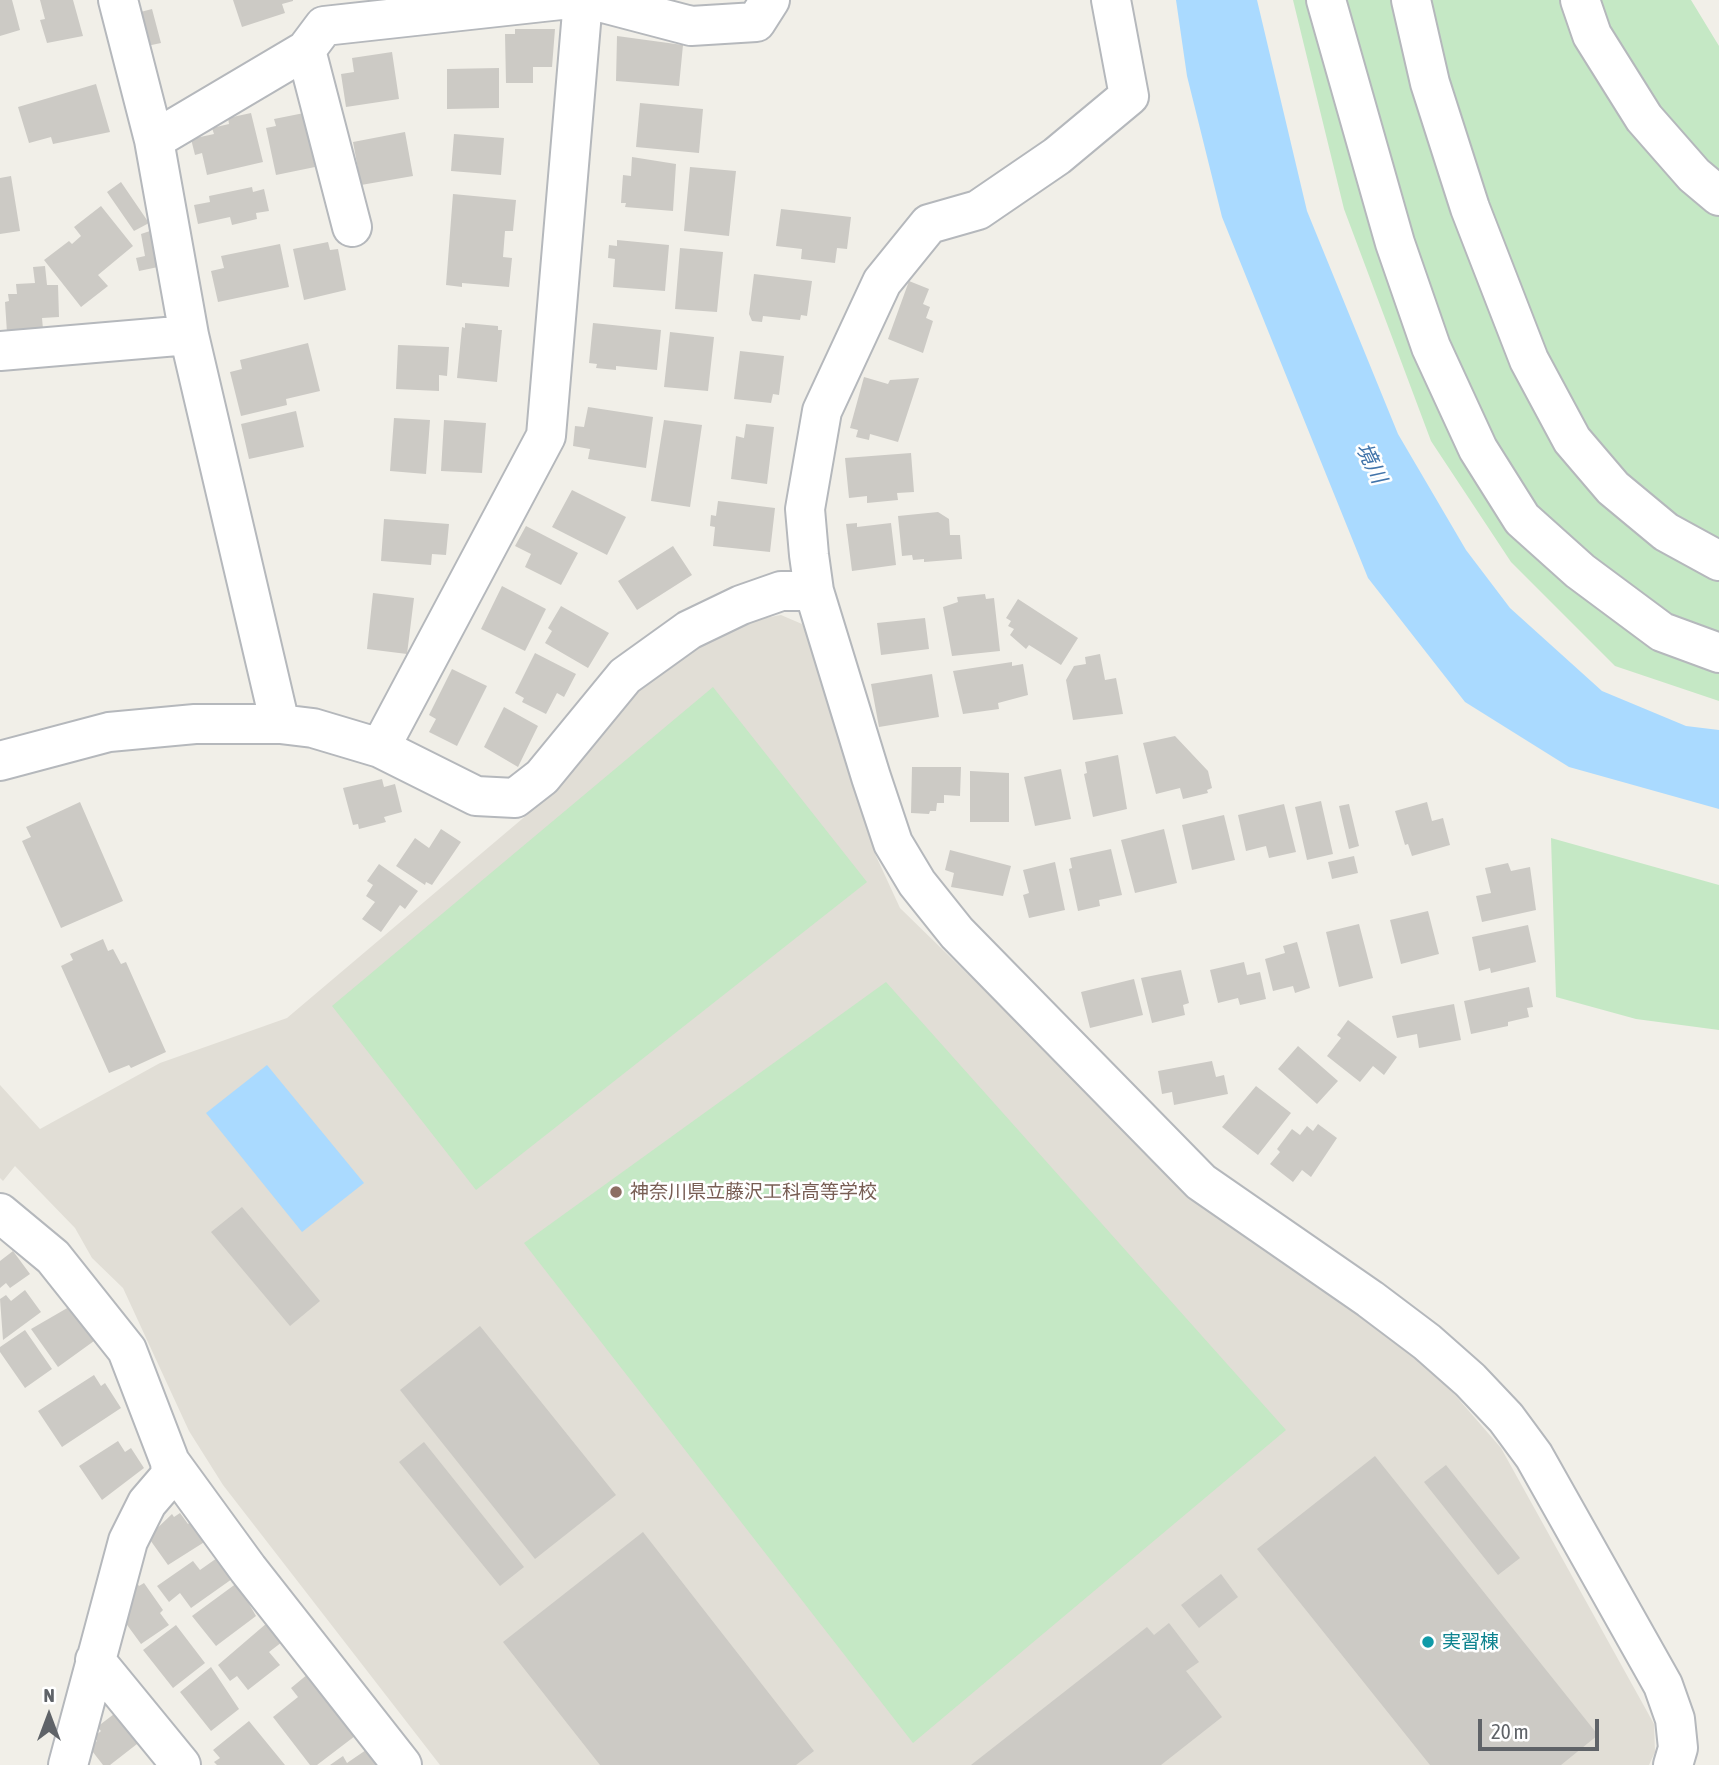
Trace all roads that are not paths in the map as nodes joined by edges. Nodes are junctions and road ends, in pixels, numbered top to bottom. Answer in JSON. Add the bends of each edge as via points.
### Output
{"nodes":[{"id":1,"x":118,"y":0,"type":"edge"},
{"id":2,"x":561,"y":0,"type":"edge"},
{"id":3,"x":583,"y":0,"type":"edge"},
{"id":4,"x":592,"y":0,"type":"edge"},
{"id":5,"x":771,"y":0,"type":"edge"},
{"id":6,"x":1111,"y":0,"type":"edge"},
{"id":7,"x":1326,"y":0,"type":"edge"},
{"id":8,"x":1411,"y":0,"type":"edge"},
{"id":9,"x":1580,"y":0,"type":"edge"},
{"id":10,"x":315,"y":25,"type":"edge"},
{"id":11,"x":154,"y":140,"type":"junction"},
{"id":12,"x":1719,"y":196,"type":"edge"},
{"id":13,"x":352,"y":227,"type":"dead end"},
{"id":14,"x":189,"y":335,"type":"junction"},
{"id":15,"x":0,"y":351,"type":"edge"},
{"id":16,"x":1719,"y":561,"type":"edge"},
{"id":17,"x":814,"y":591,"type":"junction"},
{"id":18,"x":1719,"y":653,"type":"edge"},
{"id":19,"x":280,"y":724,"type":"junction"},
{"id":20,"x":380,"y":748,"type":"junction"},
{"id":21,"x":0,"y":761,"type":"edge"},
{"id":22,"x":0,"y":1213,"type":"edge"},
{"id":23,"x":170,"y":1462,"type":"junction"},
{"id":24,"x":95,"y":1660,"type":"junction"},
{"id":25,"x":68,"y":1765,"type":"edge"},
{"id":26,"x":181,"y":1765,"type":"edge"},
{"id":27,"x":402,"y":1765,"type":"edge"},
{"id":28,"x":1673,"y":1765,"type":"edge"}],
"edges":[{"from":1,"to":11,"type":"street"},
{"from":2,"to":10,"type":"street"},
{"from":3,"to":20,"type":"street","via":[[546,436]]},
{"from":4,"to":5,"type":"street","via":[[691,26],[756,22]]},
{"from":6,"to":17,"type":"street","via":[[1129,96],[1057,156],[978,210],[929,224],[882,282],[822,411],[805,509]]},
{"from":7,"to":18,"type":"street","via":[[1395,243],[1430,347],[1478,449],[1522,519],[1580,571],[1662,632]]},
{"from":8,"to":16,"type":"street","via":[[1430,82],[1470,208],[1529,360],[1572,440],[1613,488],[1666,532]]},
{"from":9,"to":12,"type":"street","via":[[1592,35],[1644,118]]},
{"from":10,"to":11,"type":"street"},
{"from":10,"to":13,"type":"street"},
{"from":11,"to":14,"type":"street"},
{"from":14,"to":15,"type":"street"},
{"from":14,"to":19,"type":"street"},
{"from":17,"to":20,"type":"street","via":[[781,592],[689,630],[625,676],[542,777],[515,798],[476,796]]},
{"from":17,"to":28,"type":"street","via":[[893,843],[917,883],[957,933],[1201,1182],[1427,1342],[1506,1418],[1534,1456],[1663,1685],[1675,1719],[1678,1748]]},
{"from":19,"to":20,"type":"street","via":[[313,728]]},
{"from":19,"to":21,"type":"street","via":[[195,724],[109,732]]},
{"from":22,"to":23,"type":"street","via":[[53,1257],[127,1350]]},
{"from":23,"to":24,"type":"street","via":[[171,1475],[147,1503],[128,1541]]},
{"from":23,"to":27,"type":"street"},
{"from":24,"to":25,"type":"street"},
{"from":24,"to":26,"type":"street"}]}
